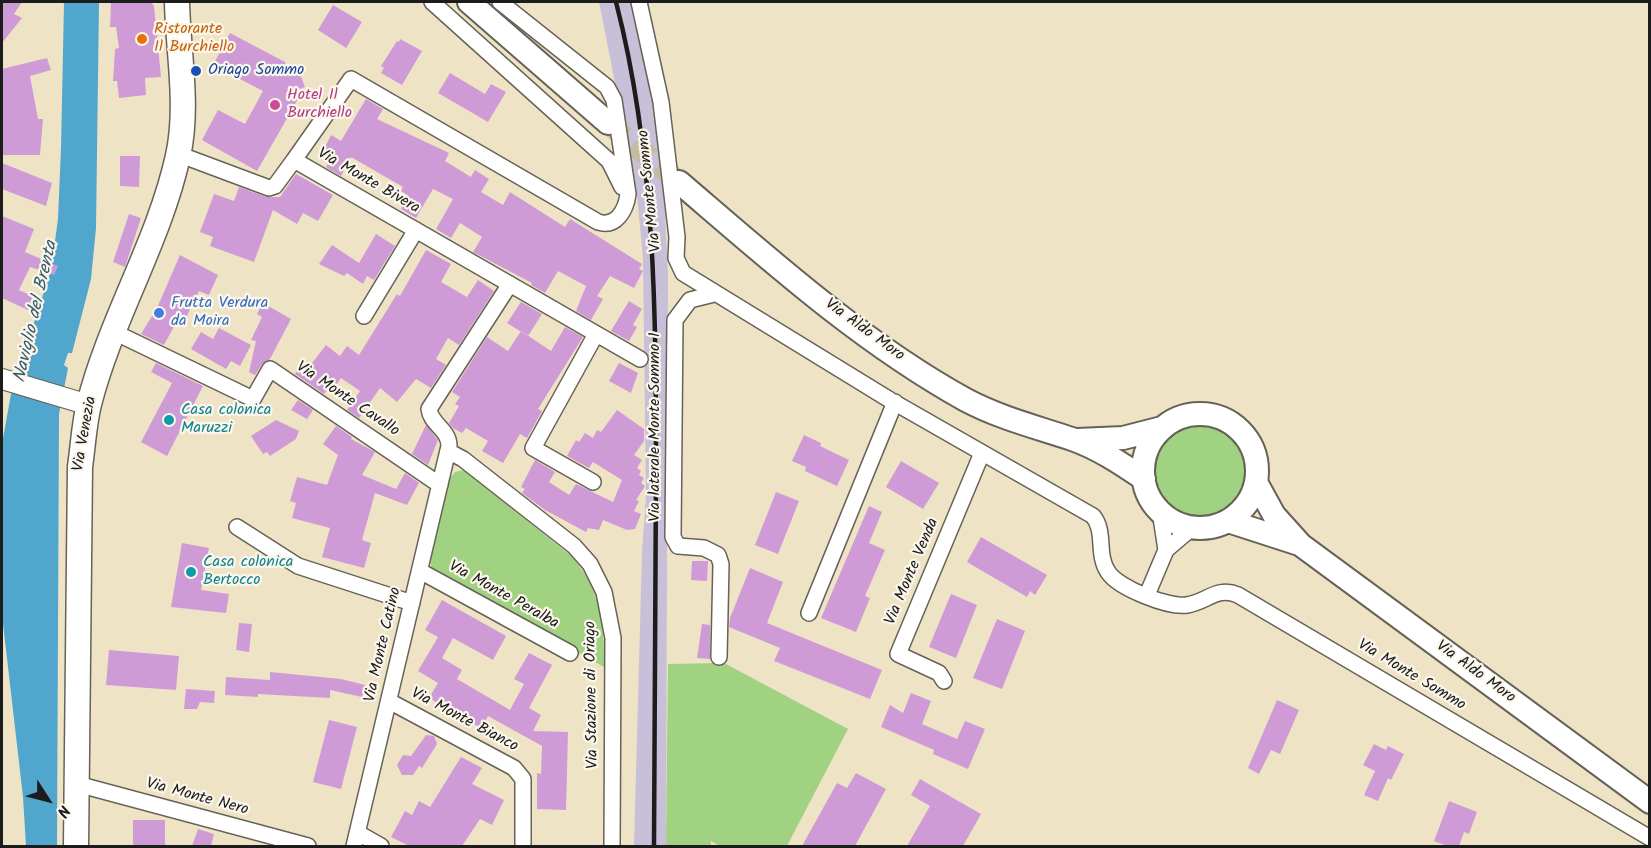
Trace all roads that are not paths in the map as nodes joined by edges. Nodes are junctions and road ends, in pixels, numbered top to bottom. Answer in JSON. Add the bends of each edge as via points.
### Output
{"nodes":[{"id":1,"x":177,"y":2,"type":"edge"},
{"id":2,"x":432,"y":2,"type":"edge"},
{"id":3,"x":469,"y":2,"type":"edge"},
{"id":4,"x":501,"y":2,"type":"edge"},
{"id":5,"x":639,"y":2,"type":"edge"},
{"id":6,"x":608,"y":123,"type":"tunnel mouth"},
{"id":7,"x":178,"y":154,"type":"junction"},
{"id":8,"x":294,"y":160,"type":"junction"},
{"id":9,"x":679,"y":182,"type":"tunnel mouth"},
{"id":10,"x":624,"y":208,"type":"junction"},
{"id":11,"x":416,"y":230,"type":"junction"},
{"id":12,"x":510,"y":284,"type":"junction"},
{"id":13,"x":714,"y":294,"type":"junction"},
{"id":14,"x":364,"y":316,"type":"dead end"},
{"id":15,"x":114,"y":332,"type":"junction"},
{"id":16,"x":596,"y":334,"type":"junction"},
{"id":17,"x":640,"y":359,"type":"dead end"},
{"id":18,"x":4,"y":380,"type":"edge"},
{"id":19,"x":79,"y":402,"type":"junction"},
{"id":20,"x":895,"y":402,"type":"junction"},
{"id":21,"x":1162,"y":428,"type":"junction"},
{"id":22,"x":1073,"y":440,"type":"junction"},
{"id":23,"x":448,"y":451,"type":"junction"},
{"id":24,"x":982,"y":453,"type":"junction"},
{"id":25,"x":1144,"y":479,"type":"junction"},
{"id":26,"x":593,"y":482,"type":"dead end"},
{"id":27,"x":1257,"y":484,"type":"junction"},
{"id":28,"x":440,"y":485,"type":"junction"},
{"id":29,"x":1160,"y":512,"type":"junction"},
{"id":30,"x":1228,"y":521,"type":"junction"},
{"id":31,"x":237,"y":527,"type":"dead end"},
{"id":32,"x":1193,"y":527,"type":"junction"},
{"id":33,"x":1301,"y":545,"type":"junction"},
{"id":34,"x":1166,"y":550,"type":"junction"},
{"id":35,"x":420,"y":571,"type":"junction"},
{"id":36,"x":1147,"y":595,"type":"junction"},
{"id":37,"x":412,"y":603,"type":"junction"},
{"id":38,"x":809,"y":613,"type":"dead end"},
{"id":39,"x":570,"y":653,"type":"dead end"},
{"id":40,"x":719,"y":657,"type":"dead end"},
{"id":41,"x":944,"y":681,"type":"dead end"},
{"id":42,"x":389,"y":701,"type":"junction"},
{"id":43,"x":77,"y":784,"type":"junction"},
{"id":44,"x":1650,"y":802,"type":"edge"},
{"id":45,"x":1650,"y":838,"type":"edge"},
{"id":46,"x":356,"y":840,"type":"edge"},
{"id":47,"x":76,"y":846,"type":"edge"},
{"id":48,"x":308,"y":846,"type":"edge"},
{"id":49,"x":381,"y":846,"type":"edge"},
{"id":50,"x":523,"y":846,"type":"edge"},
{"id":51,"x":612,"y":846,"type":"edge"}],
"edges":[{"from":1,"to":7,"type":"main road","name":"Via Venezia","via":[[182,101]]},
{"from":2,"to":10,"type":"street","name":"Via Monte Sommo","via":[[609,161],[621,181]]},
{"from":3,"to":6,"type":"main road"},
{"from":4,"to":10,"type":"street","name":"Via Monte Sommo","via":[[607,87],[614,100],[624,162],[628,194]]},
{"from":5,"to":13,"type":"street","name":"Via Monte Sommo","via":[[661,102],[678,267]]},
{"from":7,"to":8,"type":"street","name":"Via Monte Bivera","via":[[269,188],[275,186]]},
{"from":7,"to":15,"type":"main road","name":"Via Venezia","via":[[148,252]]},
{"from":8,"to":10,"type":"street","name":"Via Monte Sommo","via":[[351,79],[598,222],[610,223]]},
{"from":8,"to":11,"type":"street","name":"Via Monte Bivera"},
{"from":9,"to":22,"type":"main road","name":"Via Aldo Moro","via":[[828,305],[931,379],[1000,417]]},
{"from":11,"to":12,"type":"street","name":"Via Monte Bivera"},
{"from":11,"to":14,"type":"street","name":"Via Monte Bivera"},
{"from":12,"to":16,"type":"street","name":"Via Monte Bivera"},
{"from":12,"to":23,"type":"street","via":[[430,408],[431,418],[448,438]]},
{"from":13,"to":20,"type":"street","name":"Via Monte Sommo"},
{"from":13,"to":40,"type":"street","name":"Via laterale Monte Sommo 1","via":[[690,300],[675,320],[673,537],[678,546],[704,548],[718,555]]},
{"from":15,"to":19,"type":"main road","name":"Via Venezia"},
{"from":15,"to":28,"type":"street","name":"Via Monte Cavallo","via":[[253,399],[270,369]]},
{"from":16,"to":17,"type":"street","name":"Via Monte Bivera"},
{"from":16,"to":26,"type":"street","via":[[533,448]]},
{"from":18,"to":19,"type":"street"},
{"from":19,"to":43,"type":"main road","name":"Via Venezia"},
{"from":20,"to":24,"type":"street","name":"Via Monte Sommo"},
{"from":20,"to":38,"type":"street"},
{"from":21,"to":22,"type":"main road","name":"Via Aldo Moro","via":[[1123,438]]},
{"from":21,"to":25,"type":"main road","via":[[1146,454]]},
{"from":21,"to":27,"type":"main road","via":[[1189,415],[1220,417],[1233,424],[1252,447],[1257,461]]},
{"from":22,"to":25,"type":"main road","name":"Via Aldo Moro"},
{"from":23,"to":28,"type":"street","name":"Via Monte Catino"},
{"from":23,"to":51,"type":"street","name":"Via Stazione di Oriago","via":[[580,552],[604,592],[612,623]]},
{"from":24,"to":36,"type":"street","name":"Via Monte Sommo","via":[[1093,516],[1101,531],[1101,553],[1109,573],[1118,582]]},
{"from":24,"to":41,"type":"street","name":"Via Monte Venda","via":[[898,654],[939,673]]},
{"from":25,"to":29,"type":"main road"},
{"from":27,"to":30,"type":"main road","via":[[1246,505]]},
{"from":27,"to":33,"type":"main road","name":"Via Aldo Moro","via":[[1274,515]]},
{"from":28,"to":35,"type":"street","name":"Via Monte Catino"},
{"from":29,"to":32,"type":"main road","via":[[1181,525]]},
{"from":29,"to":34,"type":"street"},
{"from":30,"to":32,"type":"main road","via":[[1205,528]]},
{"from":30,"to":33,"type":"main road","name":"Via Aldo Moro"},
{"from":31,"to":37,"type":"street","via":[[288,561]]},
{"from":32,"to":34,"type":"street"},
{"from":33,"to":44,"type":"main road","name":"Via Aldo Moro"},
{"from":34,"to":36,"type":"street"},
{"from":35,"to":37,"type":"street","name":"Via Monte Catino"},
{"from":35,"to":39,"type":"street","name":"Via Monte Peralba"},
{"from":36,"to":45,"type":"street","name":"Via Monte Sommo","via":[[1183,606],[1220,591],[1238,595]]},
{"from":37,"to":42,"type":"street","name":"Via Monte Catino"},
{"from":42,"to":46,"type":"street","name":"Via Monte Catino"},
{"from":42,"to":50,"type":"street","name":"Via Monte Bianco","via":[[514,768],[523,779]]},
{"from":43,"to":47,"type":"main road","name":"Via Venezia"},
{"from":43,"to":48,"type":"street","name":"Via Monte Nero"},
{"from":46,"to":49,"type":"street"}]}
